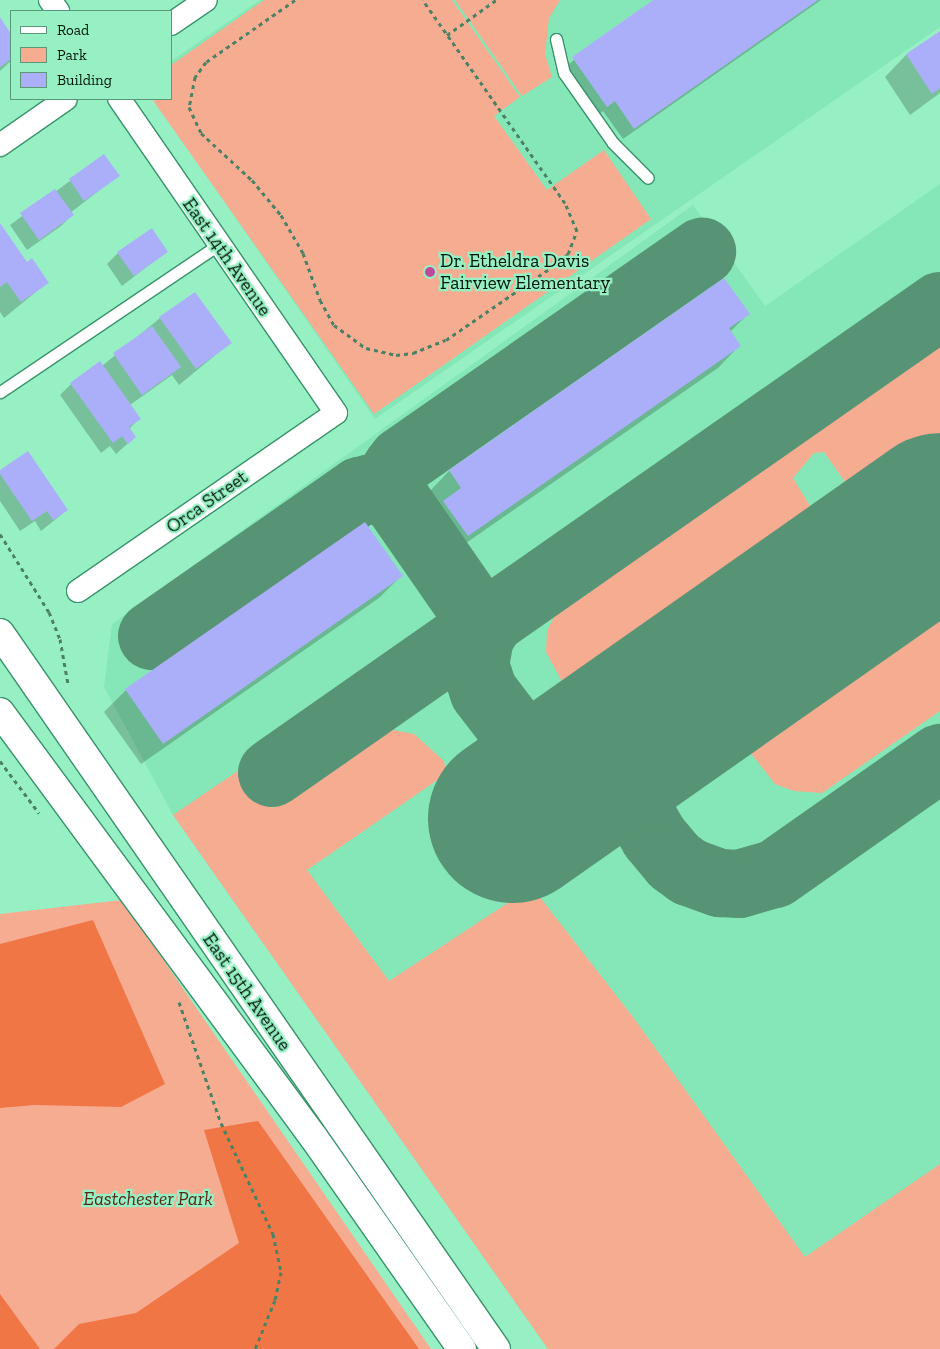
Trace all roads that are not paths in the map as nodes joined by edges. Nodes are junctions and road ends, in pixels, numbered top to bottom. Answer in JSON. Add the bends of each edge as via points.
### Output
{"nodes":[{"id":1,"x":206,"y":0,"type":"edge"},
{"id":2,"x":172,"y":23,"type":"edge"},
{"id":3,"x":556,"y":39,"type":"dead end"},
{"id":4,"x":65,"y":100,"type":"edge"},
{"id":5,"x":120,"y":100,"type":"edge"},
{"id":6,"x":0,"y":145,"type":"edge"},
{"id":7,"x":648,"y":178,"type":"dead end"},
{"id":8,"x":218,"y":245,"type":"junction"},
{"id":9,"x":0,"y":392,"type":"edge"},
{"id":10,"x":336,"y":413,"type":"joint"},
{"id":11,"x":78,"y":591,"type":"dead end"},
{"id":12,"x":0,"y":633,"type":"edge"},
{"id":13,"x":0,"y":712,"type":"edge"},
{"id":14,"x":462,"y":1349,"type":"edge"},
{"id":15,"x":496,"y":1349,"type":"edge"}],
"edges":[{"from":1,"to":2,"type":"street"},
{"from":3,"to":7,"type":"lane","via":[[564,73],[613,143]]},
{"from":4,"to":6,"type":"street"},
{"from":5,"to":8,"type":"street","name":"East 14th Avenue"},
{"from":8,"to":9,"type":"lane"},
{"from":8,"to":10,"type":"street","name":"East 14th Avenue"},
{"from":10,"to":11,"type":"street","name":"Orca Street"},
{"from":12,"to":15,"type":"main road","name":"East 15th Avenue"},
{"from":13,"to":14,"type":"main road","name":"East 15th Avenue","via":[[314,1138]]}]}
